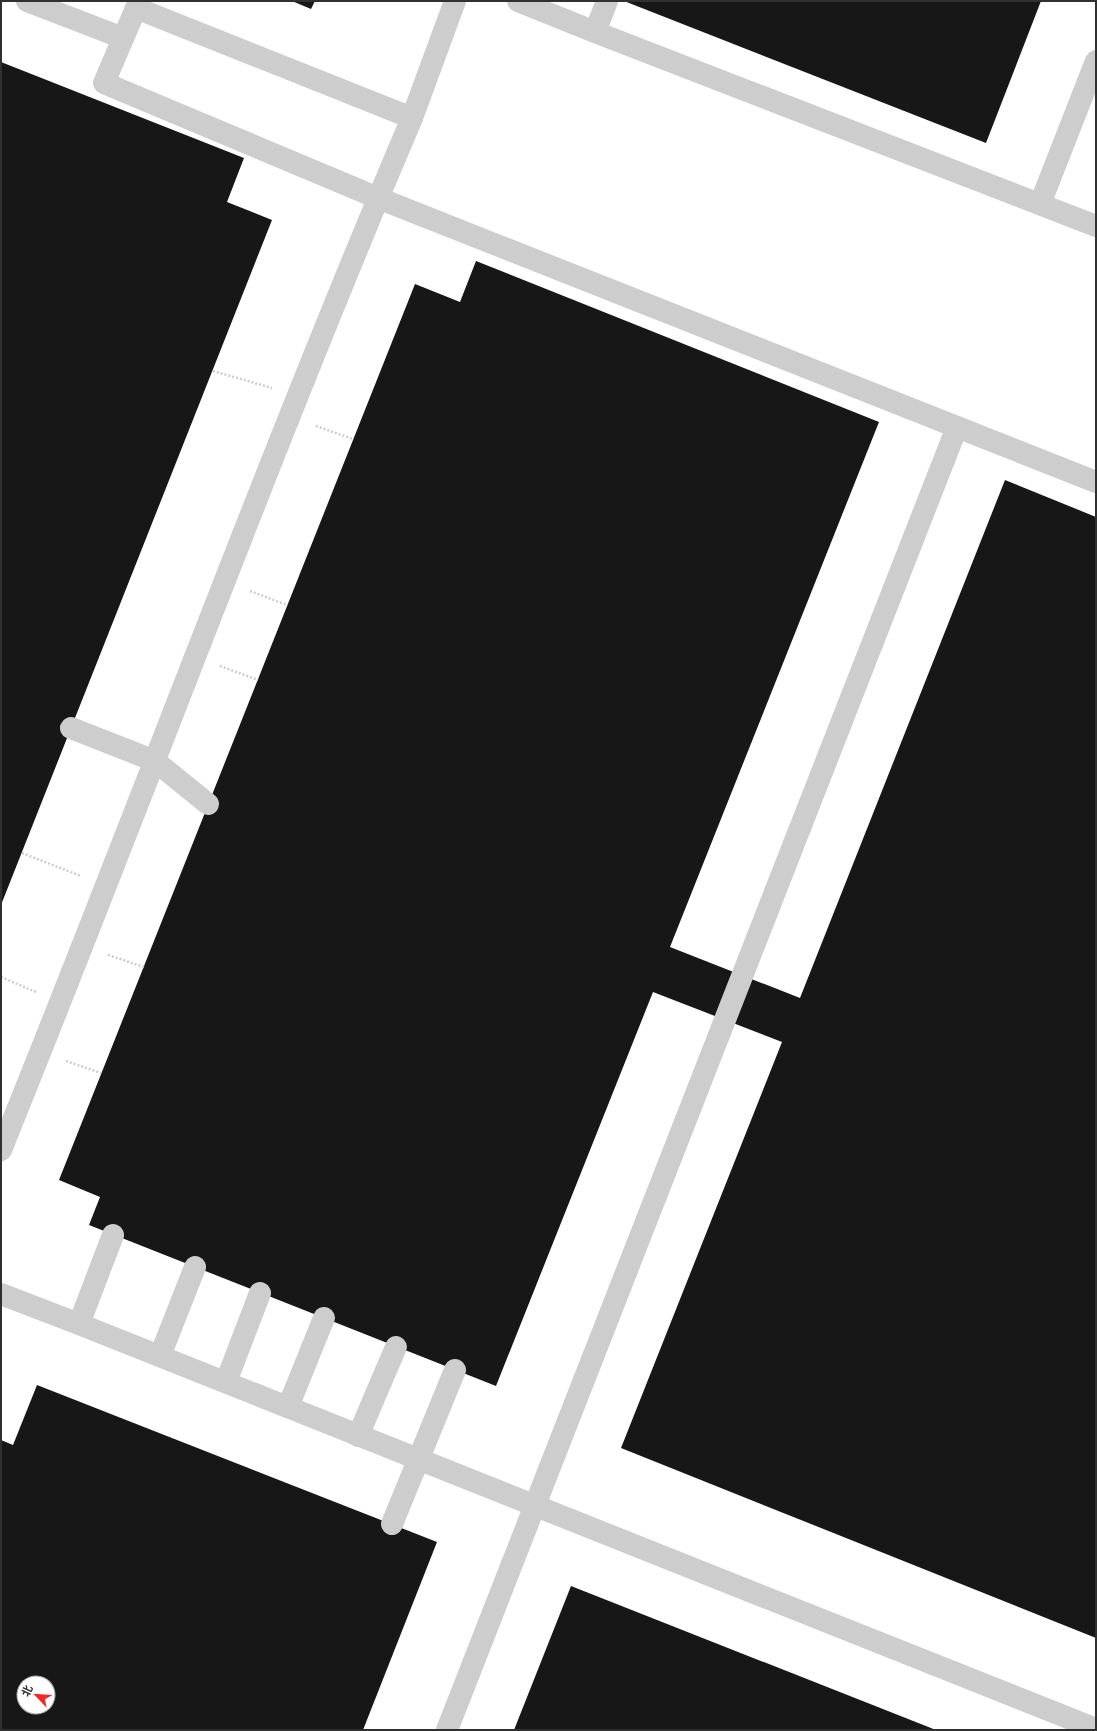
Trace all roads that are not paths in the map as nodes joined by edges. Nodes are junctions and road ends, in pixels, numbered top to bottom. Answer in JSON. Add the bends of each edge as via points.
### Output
{"nodes":[{"id":1,"x":27,"y":1,"type":"edge"},
{"id":2,"x":455,"y":1,"type":"edge"},
{"id":3,"x":518,"y":1,"type":"edge"},
{"id":4,"x":607,"y":1,"type":"edge"},
{"id":5,"x":134,"y":4,"type":"edge"},
{"id":6,"x":595,"y":32,"type":"junction"},
{"id":7,"x":124,"y":38,"type":"junction"},
{"id":8,"x":1096,"y":61,"type":"edge"},
{"id":9,"x":412,"y":118,"type":"junction"},
{"id":10,"x":378,"y":198,"type":"junction"},
{"id":11,"x":1040,"y":204,"type":"junction"},
{"id":12,"x":1096,"y":226,"type":"edge"},
{"id":13,"x":957,"y":427,"type":"junction"},
{"id":14,"x":1096,"y":482,"type":"edge"},
{"id":15,"x":71,"y":728,"type":"dead end"},
{"id":16,"x":155,"y":761,"type":"junction"},
{"id":17,"x":208,"y":804,"type":"dead end"},
{"id":18,"x":1,"y":1150,"type":"edge"},
{"id":19,"x":113,"y":1235,"type":"dead end"},
{"id":20,"x":195,"y":1267,"type":"dead end"},
{"id":21,"x":260,"y":1293,"type":"dead end"},
{"id":22,"x":1,"y":1294,"type":"edge"},
{"id":23,"x":324,"y":1318,"type":"dead end"},
{"id":24,"x":79,"y":1324,"type":"junction"},
{"id":25,"x":396,"y":1347,"type":"dead end"},
{"id":26,"x":160,"y":1356,"type":"junction"},
{"id":27,"x":455,"y":1370,"type":"dead end"},
{"id":28,"x":226,"y":1382,"type":"junction"},
{"id":29,"x":288,"y":1407,"type":"junction"},
{"id":30,"x":358,"y":1436,"type":"junction"},
{"id":31,"x":419,"y":1459,"type":"junction"},
{"id":32,"x":535,"y":1505,"type":"junction"},
{"id":33,"x":392,"y":1524,"type":"dead end"},
{"id":34,"x":1096,"y":1729,"type":"edge"},
{"id":35,"x":447,"y":1730,"type":"edge"}],
"edges":[{"from":1,"to":7,"type":"lane"},
{"from":2,"to":9,"type":"lane"},
{"from":3,"to":6,"type":"lane"},
{"from":4,"to":6,"type":"lane"},
{"from":5,"to":7,"type":"lane"},
{"from":5,"to":9,"type":"lane"},
{"from":6,"to":11,"type":"lane"},
{"from":7,"to":10,"type":"lane","via":[[101,92]]},
{"from":8,"to":11,"type":"lane"},
{"from":9,"to":10,"type":"lane"},
{"from":10,"to":13,"type":"lane"},
{"from":10,"to":16,"type":"lane","via":[[289,417]]},
{"from":11,"to":12,"type":"lane"},
{"from":13,"to":14,"type":"lane"},
{"from":13,"to":32,"type":"lane"},
{"from":15,"to":16,"type":"lane"},
{"from":16,"to":17,"type":"lane"},
{"from":16,"to":18,"type":"lane"},
{"from":19,"to":24,"type":"lane"},
{"from":20,"to":26,"type":"lane"},
{"from":21,"to":28,"type":"lane"},
{"from":22,"to":24,"type":"lane"},
{"from":23,"to":29,"type":"lane"},
{"from":24,"to":26,"type":"lane"},
{"from":25,"to":30,"type":"lane"},
{"from":26,"to":28,"type":"lane"},
{"from":27,"to":31,"type":"lane"},
{"from":28,"to":29,"type":"lane"},
{"from":29,"to":30,"type":"lane"},
{"from":30,"to":31,"type":"lane"},
{"from":31,"to":32,"type":"lane"},
{"from":31,"to":33,"type":"lane"},
{"from":32,"to":34,"type":"lane"},
{"from":32,"to":35,"type":"lane"}]}
